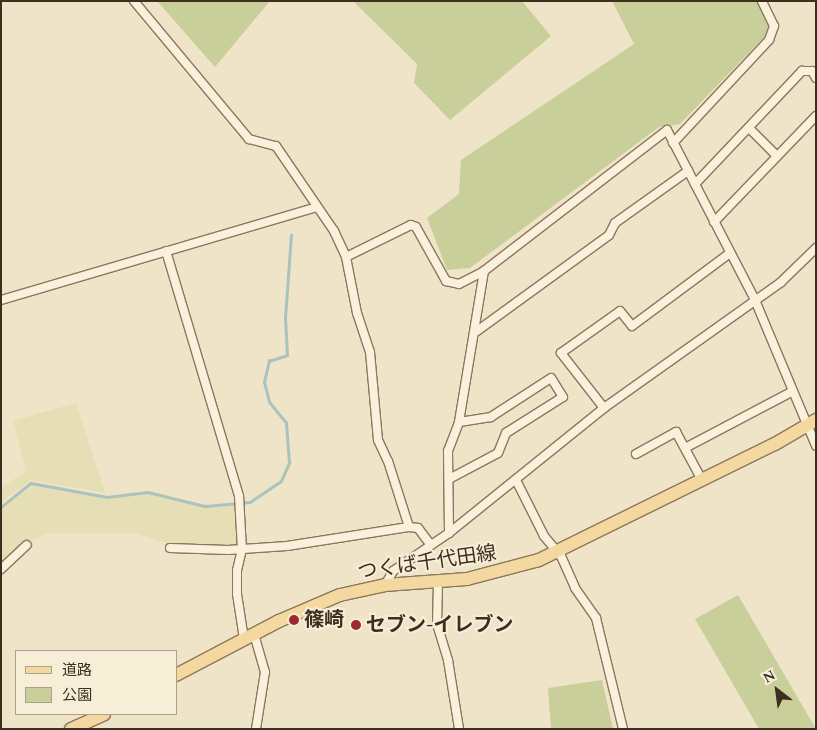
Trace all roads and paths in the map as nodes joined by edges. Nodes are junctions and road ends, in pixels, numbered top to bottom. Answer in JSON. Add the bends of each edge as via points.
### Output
{"nodes":[{"id":1,"x":134,"y":1,"type":"edge"},
{"id":2,"x":762,"y":1,"type":"edge"},
{"id":3,"x":816,"y":78,"type":"edge"},
{"id":4,"x":816,"y":116,"type":"edge"},
{"id":5,"x":750,"y":128,"type":"junction"},
{"id":6,"x":673,"y":143,"type":"junction"},
{"id":7,"x":777,"y":156,"type":"junction"},
{"id":8,"x":688,"y":171,"type":"junction"},
{"id":9,"x":694,"y":184,"type":"junction"},
{"id":10,"x":317,"y":207,"type":"junction"},
{"id":11,"x":714,"y":222,"type":"junction"},
{"id":12,"x":816,"y":248,"type":"edge"},
{"id":13,"x":166,"y":252,"type":"junction"},
{"id":14,"x":730,"y":253,"type":"junction"},
{"id":15,"x":346,"y":258,"type":"junction"},
{"id":16,"x":484,"y":270,"type":"junction"},
{"id":17,"x":1,"y":300,"type":"edge"},
{"id":18,"x":755,"y":300,"type":"junction"},
{"id":19,"x":477,"y":331,"type":"junction"},
{"id":20,"x":793,"y":391,"type":"junction"},
{"id":21,"x":604,"y":408,"type":"junction"},
{"id":22,"x":459,"y":422,"type":"junction"},
{"id":23,"x":812,"y":423,"type":"edge"},
{"id":24,"x":816,"y":446,"type":"edge"},
{"id":25,"x":685,"y":448,"type":"junction"},
{"id":26,"x":636,"y":454,"type":"dead end"},
{"id":27,"x":449,"y":479,"type":"junction"},
{"id":28,"x":516,"y":480,"type":"junction"},
{"id":29,"x":702,"y":480,"type":"junction"},
{"id":30,"x":409,"y":527,"type":"junction"},
{"id":31,"x":449,"y":532,"type":"junction"},
{"id":32,"x":27,"y":545,"type":"dead end"},
{"id":33,"x":431,"y":545,"type":"junction"},
{"id":34,"x":170,"y":548,"type":"dead end"},
{"id":35,"x":242,"y":549,"type":"junction"},
{"id":36,"x":558,"y":552,"type":"junction"},
{"id":37,"x":1,"y":569,"type":"edge"},
{"id":38,"x":438,"y":583,"type":"junction"},
{"id":39,"x":386,"y":585,"type":"junction"},
{"id":40,"x":249,"y":636,"type":"junction"},
{"id":41,"x":178,"y":674,"type":"edge"},
{"id":42,"x":102,"y":715,"type":"edge"},
{"id":43,"x":255,"y":728,"type":"edge"},
{"id":44,"x":72,"y":729,"type":"edge"},
{"id":45,"x":459,"y":729,"type":"edge"},
{"id":46,"x":623,"y":729,"type":"edge"}],
"edges":[{"from":1,"to":10,"type":"street","via":[[249,139],[276,146]]},
{"from":2,"to":6,"type":"street","via":[[774,26],[769,40]]},
{"from":3,"to":5,"type":"street","via":[[812,71],[802,71]]},
{"from":4,"to":7,"type":"street"},
{"from":5,"to":7,"type":"street"},
{"from":5,"to":9,"type":"street"},
{"from":6,"to":8,"type":"street"},
{"from":6,"to":16,"type":"street","via":[[667,130]]},
{"from":7,"to":11,"type":"street"},
{"from":8,"to":9,"type":"street"},
{"from":8,"to":19,"type":"street","via":[[615,222],[609,235]]},
{"from":9,"to":11,"type":"street"},
{"from":10,"to":13,"type":"street"},
{"from":10,"to":15,"type":"street","via":[[334,231]]},
{"from":11,"to":14,"type":"street"},
{"from":12,"to":18,"type":"street"},
{"from":13,"to":17,"type":"street"},
{"from":13,"to":35,"type":"street","via":[[239,496]]},
{"from":14,"to":18,"type":"street"},
{"from":14,"to":21,"type":"street","via":[[632,326],[620,311],[561,353]]},
{"from":15,"to":16,"type":"street","via":[[411,225],[416,227],[446,281],[459,284]]},
{"from":15,"to":30,"type":"street","via":[[357,313],[370,352],[378,440]]},
{"from":16,"to":19,"type":"street"},
{"from":18,"to":20,"type":"street"},
{"from":18,"to":21,"type":"street"},
{"from":19,"to":22,"type":"street"},
{"from":20,"to":23,"type":"street"},
{"from":20,"to":25,"type":"street"},
{"from":21,"to":28,"type":"street"},
{"from":22,"to":27,"type":"street","via":[[448,451]]},
{"from":22,"to":27,"type":"street","via":[[491,417],[551,378],[563,397],[506,433],[498,453]]},
{"from":23,"to":24,"type":"street"},
{"from":23,"to":29,"type":"main road","name":"つくば千代田線"},
{"from":25,"to":26,"type":"street","via":[[676,432]]},
{"from":25,"to":29,"type":"street"},
{"from":27,"to":31,"type":"street"},
{"from":28,"to":31,"type":"street"},
{"from":28,"to":36,"type":"street","via":[[544,536]]},
{"from":29,"to":36,"type":"main road","name":"つくば千代田線"},
{"from":30,"to":33,"type":"street","via":[[418,528]]},
{"from":30,"to":35,"type":"street","via":[[297,545]]},
{"from":31,"to":33,"type":"street"},
{"from":32,"to":37,"type":"street"},
{"from":33,"to":39,"type":"street","via":[[393,571]]},
{"from":34,"to":35,"type":"street"},
{"from":35,"to":40,"type":"street","via":[[237,570],[237,594]]},
{"from":36,"to":38,"type":"main road","name":"つくば千代田線","via":[[501,572]]},
{"from":36,"to":46,"type":"street","via":[[575,588],[596,618]]},
{"from":38,"to":39,"type":"main road","name":"つくば千代田線"},
{"from":38,"to":45,"type":"street","via":[[437,624],[448,660]]},
{"from":39,"to":40,"type":"main road","name":"つくば千代田線","via":[[328,600]]},
{"from":40,"to":41,"type":"main road","name":"つくば千代田線"},
{"from":40,"to":43,"type":"street","via":[[265,672]]},
{"from":42,"to":44,"type":"main road"}]}
